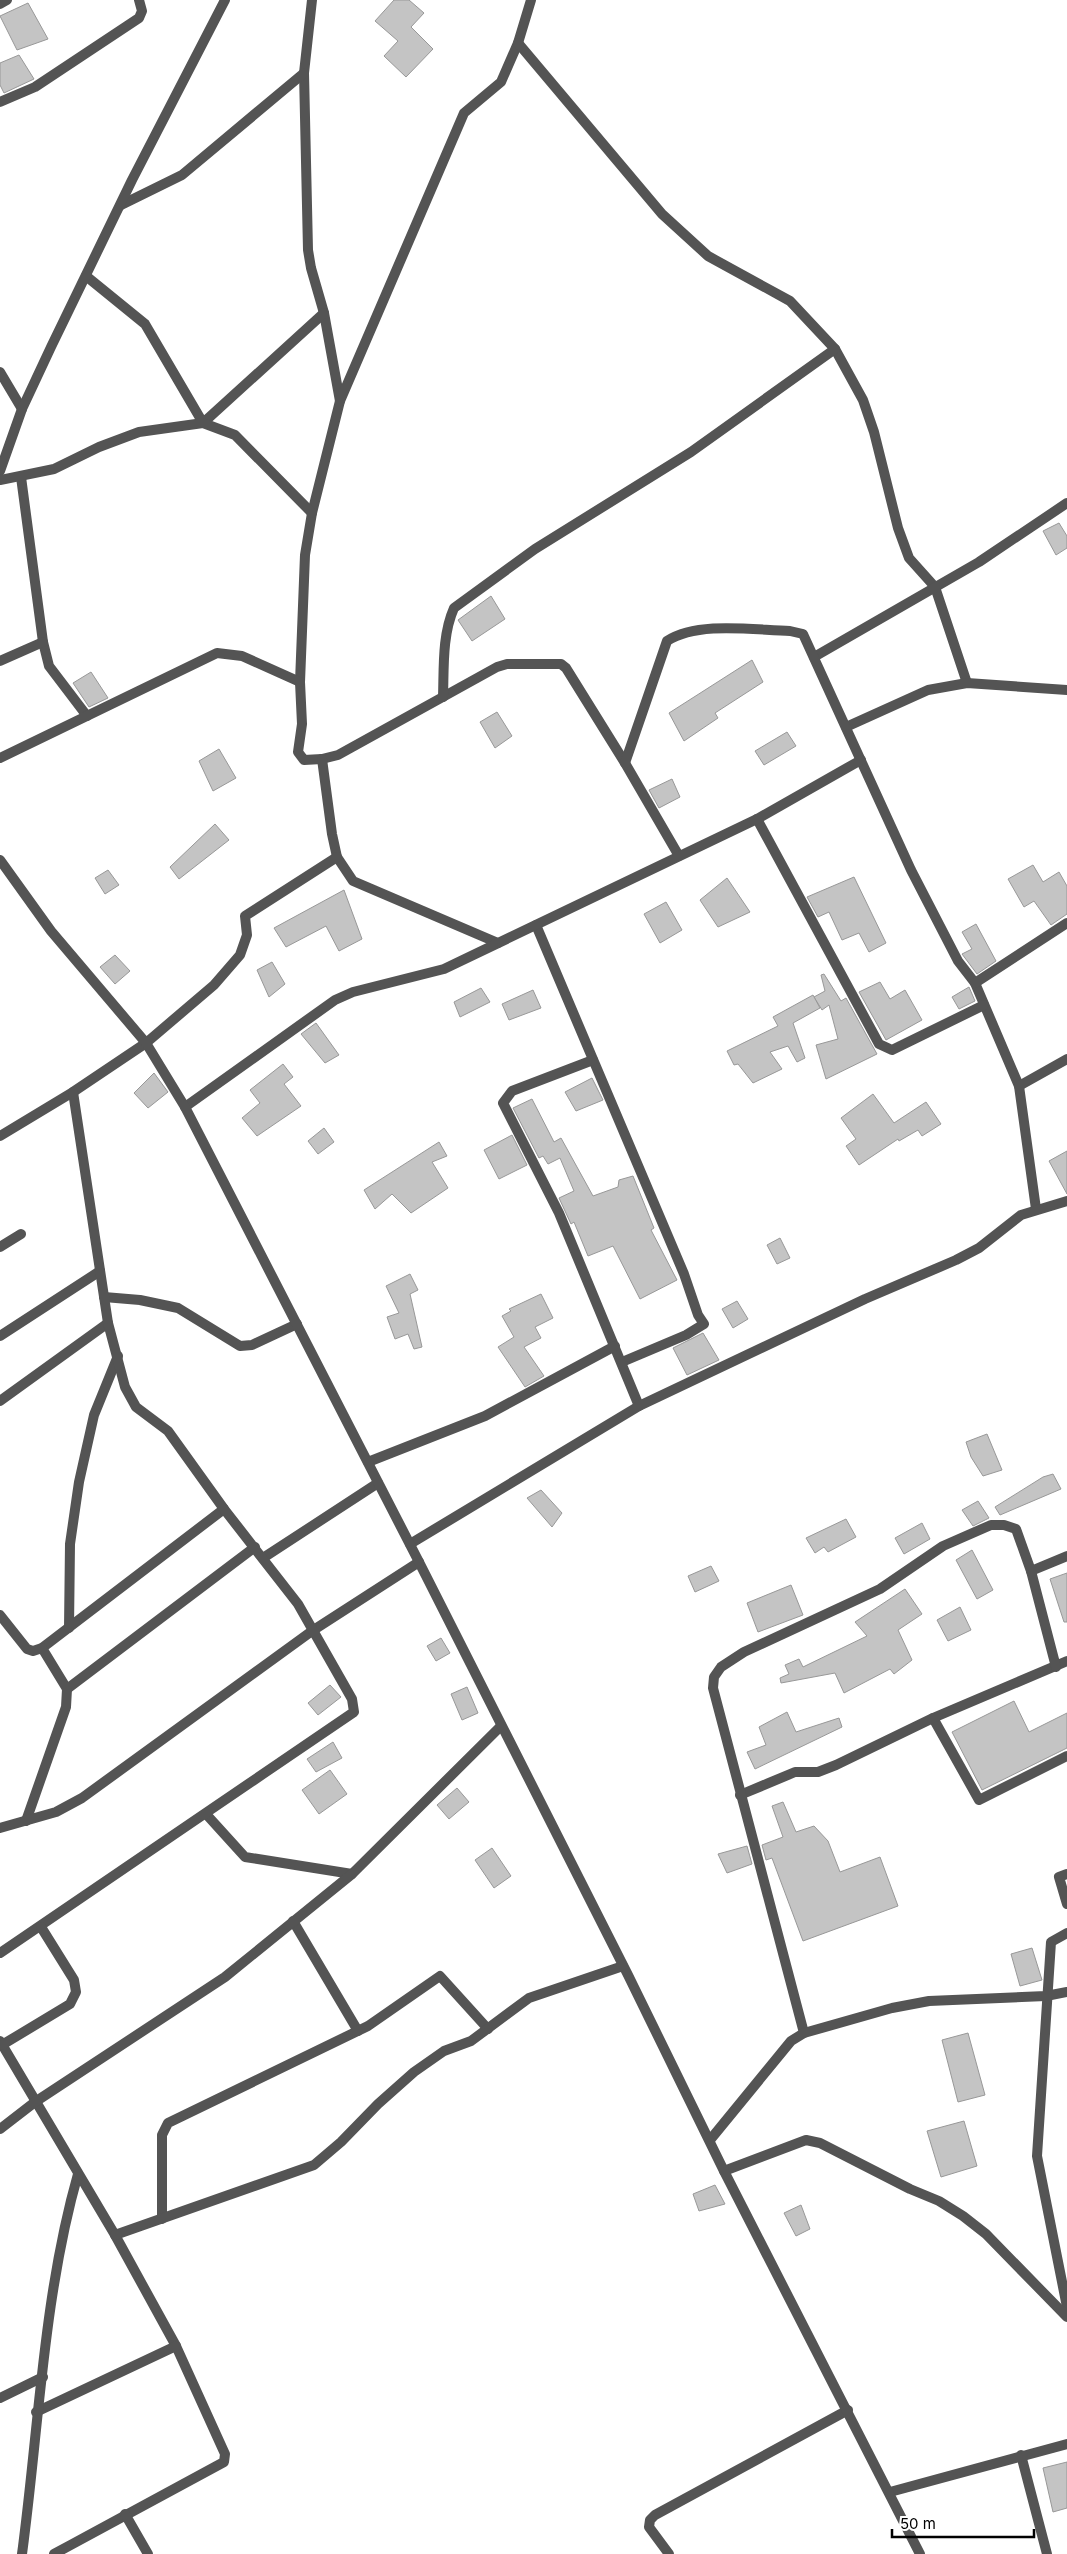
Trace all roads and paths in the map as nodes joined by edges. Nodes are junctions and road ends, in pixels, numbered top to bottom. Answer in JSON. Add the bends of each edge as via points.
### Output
{"nodes":[{"id":1,"x":7,"y":0,"type":"edge"},
{"id":2,"x":139,"y":0,"type":"edge"},
{"id":3,"x":225,"y":0,"type":"edge"},
{"id":4,"x":312,"y":0,"type":"edge"},
{"id":5,"x":530,"y":0,"type":"edge"},
{"id":6,"x":0,"y":4,"type":"edge"},
{"id":7,"x":518,"y":43,"type":"junction"},
{"id":8,"x":304,"y":73,"type":"junction"},
{"id":9,"x":0,"y":102,"type":"edge"},
{"id":10,"x":120,"y":205,"type":"junction"},
{"id":11,"x":86,"y":276,"type":"junction"},
{"id":12,"x":324,"y":313,"type":"junction"},
{"id":13,"x":835,"y":348,"type":"junction"},
{"id":14,"x":0,"y":372,"type":"edge"},
{"id":15,"x":340,"y":401,"type":"junction"},
{"id":16,"x":22,"y":408,"type":"junction"},
{"id":17,"x":203,"y":423,"type":"junction"},
{"id":18,"x":0,"y":471,"type":"edge"},
{"id":19,"x":21,"y":477,"type":"junction"},
{"id":20,"x":0,"y":480,"type":"edge"},
{"id":21,"x":1067,"y":503,"type":"edge"},
{"id":22,"x":312,"y":513,"type":"junction"},
{"id":23,"x":935,"y":587,"type":"junction"},
{"id":24,"x":43,"y":642,"type":"junction"},
{"id":25,"x":814,"y":657,"type":"junction"},
{"id":26,"x":0,"y":662,"type":"edge"},
{"id":27,"x":300,"y":682,"type":"junction"},
{"id":28,"x":967,"y":683,"type":"junction"},
{"id":29,"x":1067,"y":690,"type":"edge"},
{"id":30,"x":443,"y":697,"type":"junction"},
{"id":31,"x":87,"y":716,"type":"junction"},
{"id":32,"x":846,"y":727,"type":"junction"},
{"id":33,"x":0,"y":758,"type":"edge"},
{"id":34,"x":322,"y":759,"type":"junction"},
{"id":35,"x":861,"y":760,"type":"junction"},
{"id":36,"x":625,"y":762,"type":"junction"},
{"id":37,"x":756,"y":819,"type":"junction"},
{"id":38,"x":678,"y":856,"type":"junction"},
{"id":39,"x":337,"y":857,"type":"junction"},
{"id":40,"x":0,"y":860,"type":"edge"},
{"id":41,"x":1067,"y":923,"type":"edge"},
{"id":42,"x":536,"y":925,"type":"junction"},
{"id":43,"x":498,"y":943,"type":"junction"},
{"id":44,"x":975,"y":983,"type":"junction"},
{"id":45,"x":984,"y":1005,"type":"junction"},
{"id":46,"x":146,"y":1043,"type":"junction"},
{"id":47,"x":1067,"y":1059,"type":"edge"},
{"id":48,"x":593,"y":1060,"type":"junction"},
{"id":49,"x":1019,"y":1086,"type":"junction"},
{"id":50,"x":74,"y":1092,"type":"junction"},
{"id":51,"x":185,"y":1107,"type":"junction"},
{"id":52,"x":0,"y":1136,"type":"edge"},
{"id":53,"x":1067,"y":1201,"type":"edge"},
{"id":54,"x":1036,"y":1209,"type":"junction"},
{"id":55,"x":21,"y":1234,"type":"dead end"},
{"id":56,"x":0,"y":1247,"type":"edge"},
{"id":57,"x":100,"y":1271,"type":"junction"},
{"id":58,"x":104,"y":1297,"type":"junction"},
{"id":59,"x":108,"y":1323,"type":"junction"},
{"id":60,"x":297,"y":1324,"type":"junction"},
{"id":61,"x":0,"y":1336,"type":"edge"},
{"id":62,"x":614,"y":1346,"type":"junction"},
{"id":63,"x":118,"y":1356,"type":"junction"},
{"id":64,"x":622,"y":1362,"type":"junction"},
{"id":65,"x":0,"y":1401,"type":"edge"},
{"id":66,"x":639,"y":1406,"type":"junction"},
{"id":67,"x":368,"y":1462,"type":"junction"},
{"id":68,"x":378,"y":1483,"type":"junction"},
{"id":69,"x":224,"y":1509,"type":"junction"},
{"id":70,"x":410,"y":1544,"type":"junction"},
{"id":71,"x":255,"y":1547,"type":"junction"},
{"id":72,"x":1067,"y":1556,"type":"edge"},
{"id":73,"x":263,"y":1558,"type":"junction"},
{"id":74,"x":419,"y":1562,"type":"junction"},
{"id":75,"x":1031,"y":1571,"type":"junction"},
{"id":76,"x":0,"y":1615,"type":"edge"},
{"id":77,"x":69,"y":1628,"type":"junction"},
{"id":78,"x":312,"y":1630,"type":"junction"},
{"id":79,"x":42,"y":1648,"type":"junction"},
{"id":80,"x":1067,"y":1661,"type":"edge"},
{"id":81,"x":1056,"y":1667,"type":"junction"},
{"id":82,"x":67,"y":1689,"type":"junction"},
{"id":83,"x":933,"y":1718,"type":"junction"},
{"id":84,"x":501,"y":1726,"type":"junction"},
{"id":85,"x":1067,"y":1756,"type":"edge"},
{"id":86,"x":740,"y":1795,"type":"junction"},
{"id":87,"x":206,"y":1814,"type":"junction"},
{"id":88,"x":26,"y":1821,"type":"junction"},
{"id":89,"x":0,"y":1828,"type":"edge"},
{"id":90,"x":352,"y":1874,"type":"junction"},
{"id":91,"x":1067,"y":1874,"type":"edge"},
{"id":92,"x":1067,"y":1904,"type":"edge"},
{"id":93,"x":293,"y":1921,"type":"junction"},
{"id":94,"x":41,"y":1927,"type":"junction"},
{"id":95,"x":1067,"y":1933,"type":"edge"},
{"id":96,"x":0,"y":1954,"type":"edge"},
{"id":97,"x":626,"y":1971,"type":"junction"},
{"id":98,"x":1067,"y":1992,"type":"edge"},
{"id":99,"x":1046,"y":1996,"type":"junction"},
{"id":100,"x":488,"y":2029,"type":"junction"},
{"id":101,"x":358,"y":2031,"type":"junction"},
{"id":102,"x":804,"y":2033,"type":"junction"},
{"id":103,"x":1,"y":2043,"type":"edge"},
{"id":104,"x":36,"y":2102,"type":"junction"},
{"id":105,"x":0,"y":2129,"type":"edge"},
{"id":106,"x":710,"y":2140,"type":"junction"},
{"id":107,"x":724,"y":2171,"type":"junction"},
{"id":108,"x":78,"y":2174,"type":"junction"},
{"id":109,"x":162,"y":2218,"type":"junction"},
{"id":110,"x":114,"y":2235,"type":"junction"},
{"id":111,"x":1067,"y":2307,"type":"edge"},
{"id":112,"x":1067,"y":2317,"type":"edge"},
{"id":113,"x":176,"y":2346,"type":"junction"},
{"id":114,"x":42,"y":2378,"type":"junction"},
{"id":115,"x":0,"y":2398,"type":"edge"},
{"id":116,"x":848,"y":2410,"type":"junction"},
{"id":117,"x":36,"y":2412,"type":"junction"},
{"id":118,"x":1067,"y":2444,"type":"edge"},
{"id":119,"x":1021,"y":2455,"type":"junction"},
{"id":120,"x":890,"y":2492,"type":"junction"},
{"id":121,"x":125,"y":2514,"type":"junction"},
{"id":122,"x":22,"y":2554,"type":"edge"},
{"id":123,"x":54,"y":2554,"type":"edge"},
{"id":124,"x":148,"y":2554,"type":"edge"},
{"id":125,"x":670,"y":2554,"type":"edge"},
{"id":126,"x":920,"y":2554,"type":"edge"},
{"id":127,"x":1047,"y":2554,"type":"edge"}],
"edges":[{"from":1,"to":6,"type":"street"},
{"from":2,"to":9,"type":"street","via":[[142,11],[139,18],[35,87]]},
{"from":3,"to":10,"type":"street"},
{"from":4,"to":8,"type":"street"},
{"from":5,"to":7,"type":"street"},
{"from":7,"to":13,"type":"street","via":[[662,214],[708,256],[790,302]]},
{"from":7,"to":15,"type":"street","via":[[501,82],[464,114]]},
{"from":8,"to":10,"type":"street","via":[[182,175]]},
{"from":8,"to":12,"type":"street","via":[[308,250]]},
{"from":10,"to":11,"type":"street"},
{"from":11,"to":16,"type":"street"},
{"from":11,"to":17,"type":"street","via":[[145,324]]},
{"from":12,"to":15,"type":"street"},
{"from":12,"to":17,"type":"street"},
{"from":13,"to":23,"type":"street","via":[[863,400],[909,558]]},
{"from":13,"to":30,"type":"street","via":[[691,452],[535,549],[454,608],[446,637]]},
{"from":14,"to":16,"type":"street"},
{"from":15,"to":22,"type":"street"},
{"from":16,"to":18,"type":"street"},
{"from":17,"to":19,"type":"street","via":[[139,432],[54,469]]},
{"from":17,"to":22,"type":"street","via":[[235,435]]},
{"from":19,"to":20,"type":"street"},
{"from":19,"to":24,"type":"street"},
{"from":21,"to":23,"type":"street","via":[[979,562]]},
{"from":22,"to":27,"type":"street","via":[[305,555]]},
{"from":23,"to":25,"type":"street"},
{"from":23,"to":28,"type":"street"},
{"from":24,"to":26,"type":"street"},
{"from":24,"to":31,"type":"street","via":[[49,666]]},
{"from":25,"to":32,"type":"street"},
{"from":25,"to":36,"type":"street","via":[[799,631],[700,629],[678,634],[667,641]]},
{"from":27,"to":31,"type":"street","via":[[242,656],[217,654]]},
{"from":27,"to":34,"type":"street","via":[[302,724],[298,752],[304,760]]},
{"from":28,"to":29,"type":"street"},
{"from":28,"to":32,"type":"street","via":[[928,690]]},
{"from":30,"to":34,"type":"street","via":[[338,755]]},
{"from":30,"to":36,"type":"street","via":[[507,664],[561,664]]},
{"from":31,"to":33,"type":"street"},
{"from":32,"to":35,"type":"street"},
{"from":34,"to":39,"type":"street"},
{"from":35,"to":37,"type":"street"},
{"from":35,"to":44,"type":"street","via":[[911,870],[958,961]]},
{"from":36,"to":38,"type":"street"},
{"from":37,"to":38,"type":"street"},
{"from":37,"to":45,"type":"street","via":[[879,1044],[892,1050]]},
{"from":38,"to":42,"type":"street"},
{"from":39,"to":43,"type":"street","via":[[353,882]]},
{"from":39,"to":46,"type":"street","via":[[245,916],[246,935],[240,955],[214,985]]},
{"from":40,"to":46,"type":"street","via":[[51,931]]},
{"from":41,"to":44,"type":"street"},
{"from":42,"to":43,"type":"street"},
{"from":42,"to":48,"type":"street"},
{"from":43,"to":51,"type":"street","via":[[444,970],[353,992],[335,1000]]},
{"from":44,"to":45,"type":"street"},
{"from":45,"to":49,"type":"street"},
{"from":46,"to":50,"type":"street"},
{"from":46,"to":51,"type":"street"},
{"from":47,"to":49,"type":"street"},
{"from":48,"to":62,"type":"street","via":[[512,1091],[503,1103],[559,1213]]},
{"from":48,"to":64,"type":"street","via":[[704,1324]]},
{"from":49,"to":54,"type":"street"},
{"from":50,"to":52,"type":"street"},
{"from":50,"to":57,"type":"street"},
{"from":51,"to":60,"type":"street"},
{"from":53,"to":54,"type":"street"},
{"from":54,"to":66,"type":"street","via":[[1021,1215],[979,1248],[956,1260]]},
{"from":55,"to":56,"type":"street"},
{"from":57,"to":58,"type":"street"},
{"from":57,"to":61,"type":"street"},
{"from":58,"to":59,"type":"street"},
{"from":58,"to":60,"type":"street","via":[[178,1308],[240,1346],[252,1345]]},
{"from":59,"to":63,"type":"street"},
{"from":59,"to":65,"type":"street"},
{"from":60,"to":67,"type":"street"},
{"from":62,"to":64,"type":"street"},
{"from":62,"to":67,"type":"street","via":[[485,1416]]},
{"from":63,"to":69,"type":"street","via":[[125,1387],[136,1407],[168,1431]]},
{"from":63,"to":77,"type":"street","via":[[94,1415],[79,1482],[70,1544]]},
{"from":64,"to":66,"type":"street"},
{"from":66,"to":70,"type":"street"},
{"from":67,"to":68,"type":"street"},
{"from":68,"to":70,"type":"street"},
{"from":68,"to":73,"type":"street"},
{"from":69,"to":71,"type":"street"},
{"from":69,"to":77,"type":"street"},
{"from":70,"to":74,"type":"street"},
{"from":71,"to":73,"type":"street"},
{"from":71,"to":82,"type":"street"},
{"from":72,"to":75,"type":"street"},
{"from":73,"to":78,"type":"street","via":[[298,1604]]},
{"from":74,"to":78,"type":"street"},
{"from":74,"to":84,"type":"street"},
{"from":75,"to":81,"type":"street"},
{"from":75,"to":86,"type":"street","via":[[1016,1529],[991,1525],[943,1546],[880,1589],[744,1652],[721,1666],[714,1677],[714,1688]]},
{"from":76,"to":79,"type":"street","via":[[27,1649]]},
{"from":77,"to":79,"type":"street"},
{"from":78,"to":87,"type":"street","via":[[352,1699],[354,1712]]},
{"from":78,"to":88,"type":"street","via":[[82,1798],[56,1812]]},
{"from":79,"to":82,"type":"street"},
{"from":80,"to":81,"type":"street"},
{"from":81,"to":83,"type":"street"},
{"from":82,"to":88,"type":"street","via":[[66,1708]]},
{"from":83,"to":85,"type":"street","via":[[979,1800]]},
{"from":83,"to":86,"type":"street","via":[[836,1765],[818,1772],[795,1772]]},
{"from":84,"to":90,"type":"street"},
{"from":84,"to":97,"type":"street"},
{"from":86,"to":102,"type":"street"},
{"from":87,"to":90,"type":"street","via":[[246,1857]]},
{"from":87,"to":94,"type":"street"},
{"from":88,"to":89,"type":"street"},
{"from":90,"to":93,"type":"street"},
{"from":91,"to":92,"type":"street","via":[[1059,1877]]},
{"from":93,"to":101,"type":"street"},
{"from":93,"to":104,"type":"street","via":[[225,1977]]},
{"from":94,"to":96,"type":"street"},
{"from":94,"to":103,"type":"street","via":[[74,1980],[76,1992],[70,2004]]},
{"from":95,"to":99,"type":"street","via":[[1051,1942]]},
{"from":97,"to":100,"type":"street","via":[[529,1998]]},
{"from":97,"to":106,"type":"street"},
{"from":98,"to":99,"type":"street"},
{"from":99,"to":102,"type":"street","via":[[929,2001]]},
{"from":99,"to":111,"type":"street","via":[[1037,2156]]},
{"from":100,"to":101,"type":"street","via":[[440,1976],[379,2020]]},
{"from":100,"to":109,"type":"street","via":[[471,2041],[444,2051],[414,2072],[314,2164]]},
{"from":101,"to":109,"type":"street","via":[[168,2123],[162,2135]]},
{"from":102,"to":106,"type":"street","via":[[791,2041]]},
{"from":103,"to":104,"type":"street"},
{"from":104,"to":105,"type":"street"},
{"from":104,"to":108,"type":"street"},
{"from":106,"to":107,"type":"street"},
{"from":107,"to":112,"type":"street","via":[[806,2140],[820,2143],[963,2216],[986,2234]]},
{"from":107,"to":116,"type":"street"},
{"from":108,"to":110,"type":"street"},
{"from":108,"to":114,"type":"street","via":[[64,2224]]},
{"from":109,"to":110,"type":"street"},
{"from":110,"to":113,"type":"street"},
{"from":113,"to":117,"type":"street"},
{"from":113,"to":121,"type":"street","via":[[223,2444],[224,2462]]},
{"from":114,"to":115,"type":"street"},
{"from":114,"to":117,"type":"street"},
{"from":116,"to":120,"type":"street"},
{"from":116,"to":125,"type":"street","via":[[655,2515],[649,2527]]},
{"from":117,"to":122,"type":"street"},
{"from":118,"to":119,"type":"street"},
{"from":119,"to":120,"type":"street"},
{"from":119,"to":127,"type":"street"},
{"from":120,"to":126,"type":"street"},
{"from":121,"to":123,"type":"street"},
{"from":121,"to":124,"type":"street"}]}
